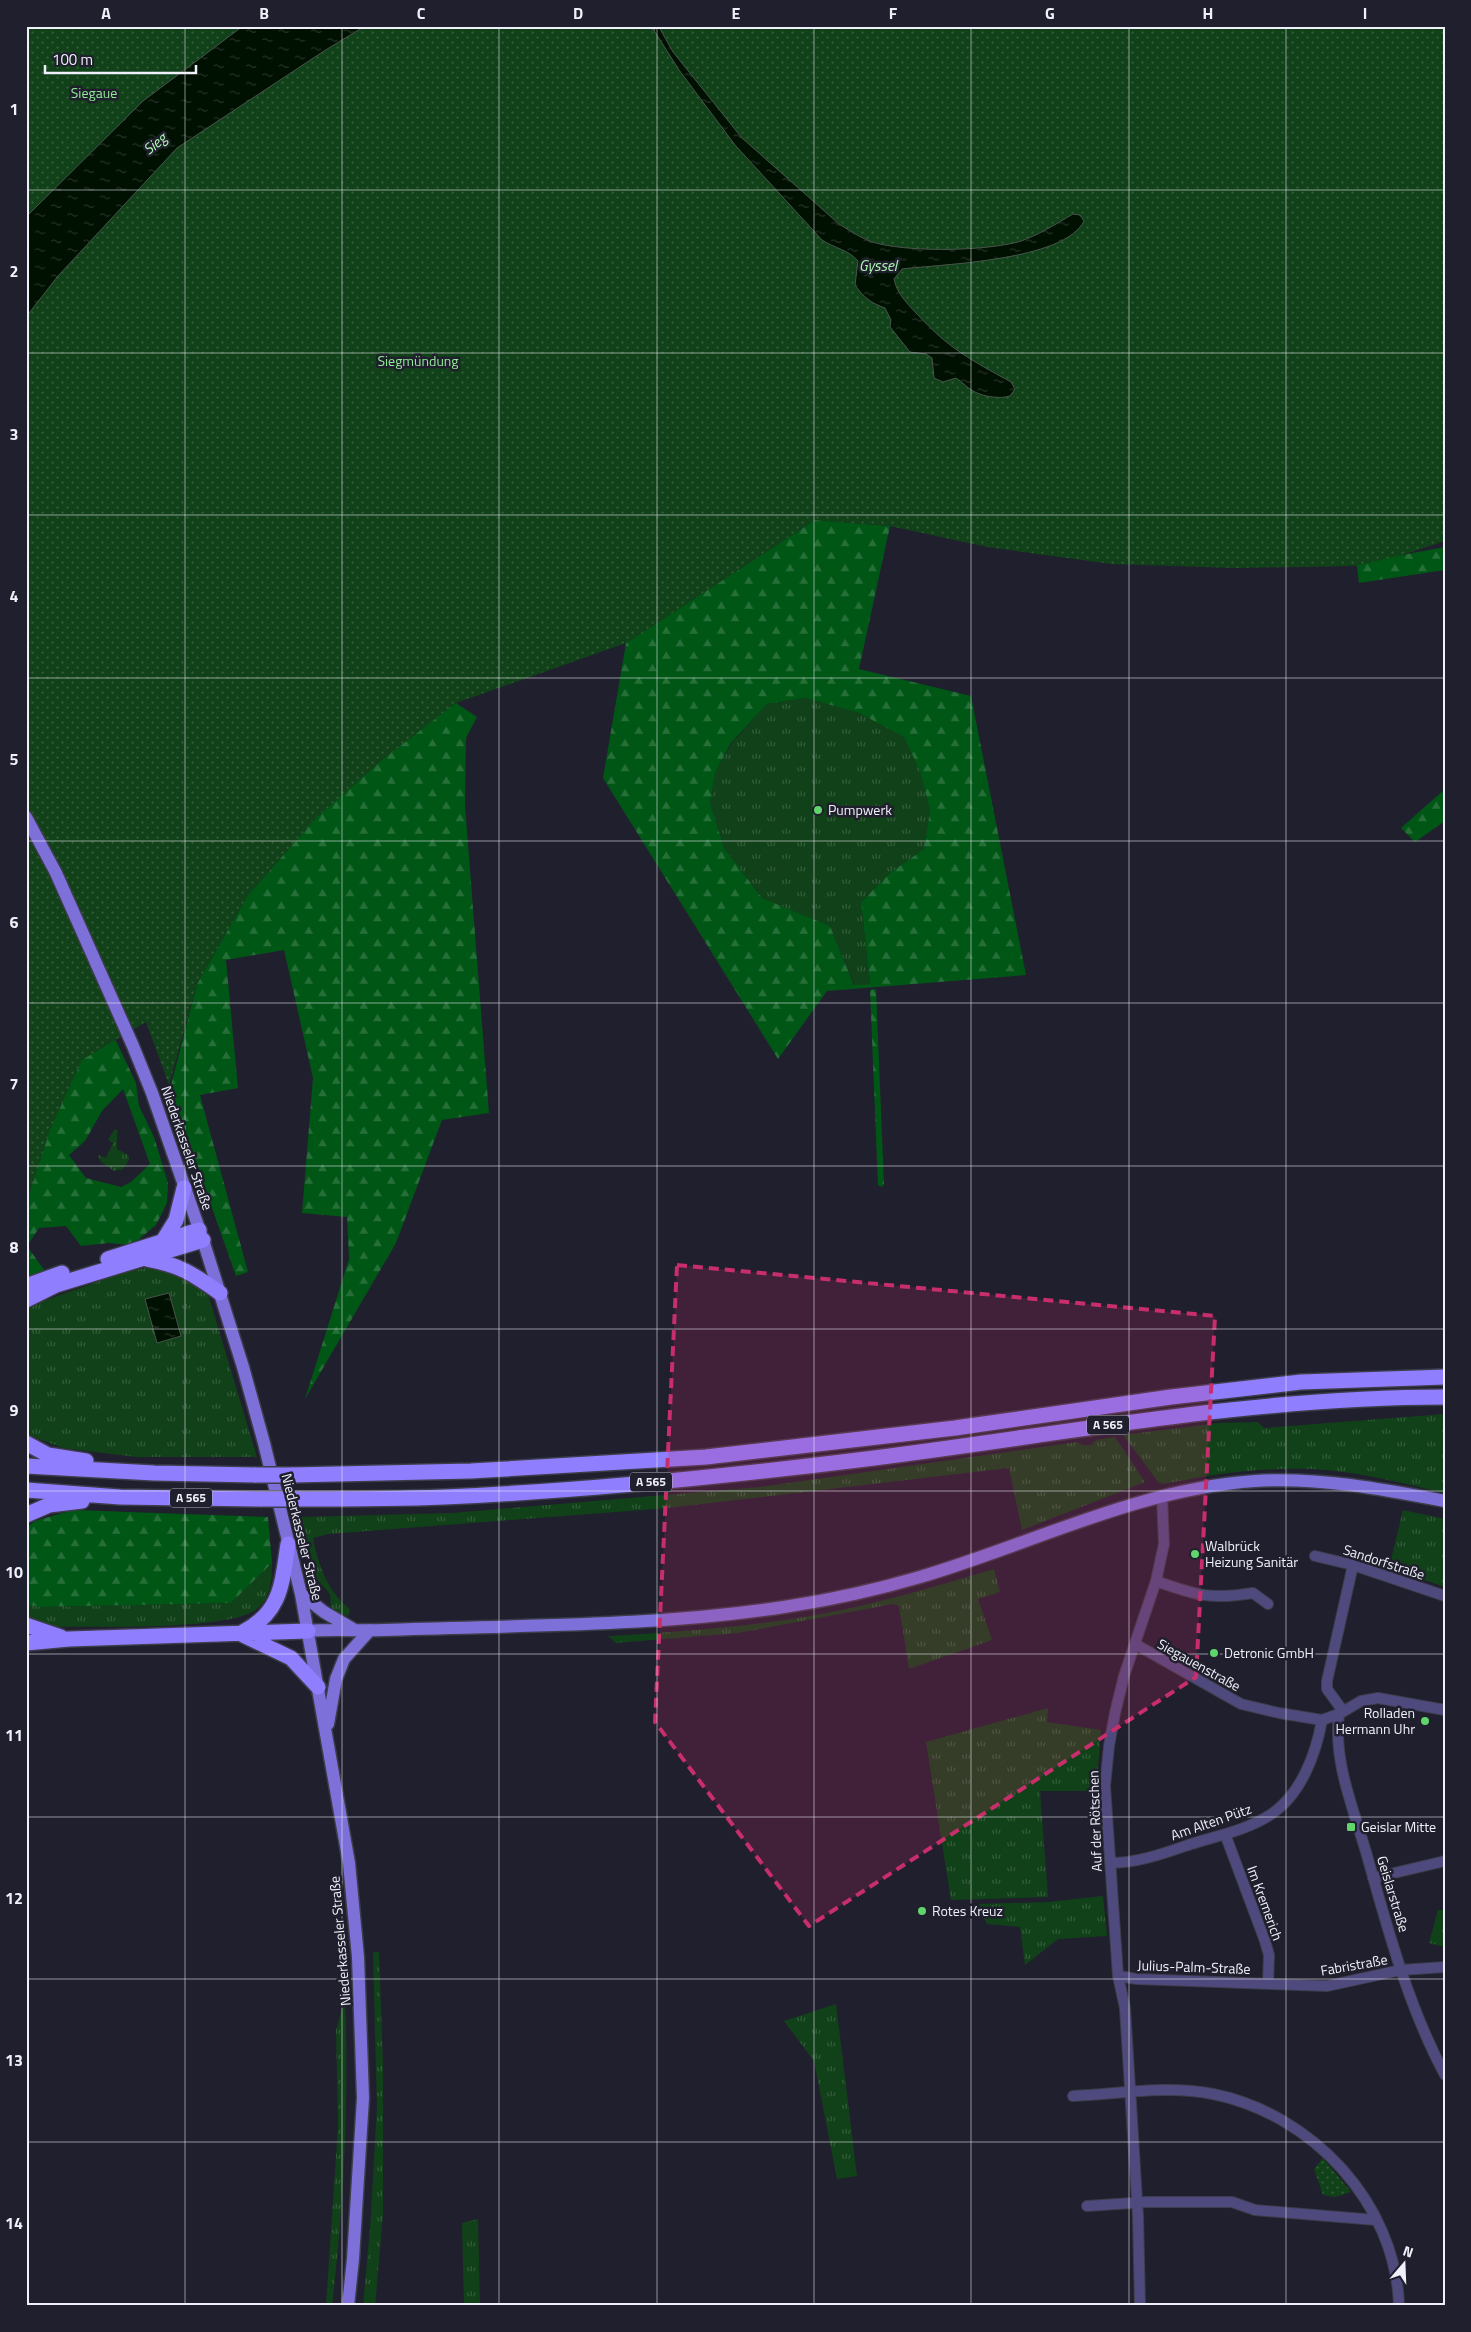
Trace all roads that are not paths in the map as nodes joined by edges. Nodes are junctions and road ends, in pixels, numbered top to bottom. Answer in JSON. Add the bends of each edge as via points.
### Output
{"nodes":[{"id":1,"x":26,"y":817,"type":"edge"},
{"id":2,"x":184,"y":1188,"type":"junction"},
{"id":3,"x":201,"y":1234,"type":"junction"},
{"id":4,"x":163,"y":1241,"type":"junction"},
{"id":5,"x":146,"y":1259,"type":"junction"},
{"id":6,"x":26,"y":1286,"type":"edge"},
{"id":7,"x":220,"y":1293,"type":"junction"},
{"id":8,"x":26,"y":1300,"type":"edge"},
{"id":9,"x":1445,"y":1377,"type":"edge"},
{"id":10,"x":1445,"y":1397,"type":"edge"},
{"id":11,"x":26,"y":1443,"type":"edge"},
{"id":12,"x":26,"y":1466,"type":"edge"},
{"id":13,"x":154,"y":1473,"type":"junction"},
{"id":14,"x":26,"y":1490,"type":"edge"},
{"id":15,"x":1162,"y":1496,"type":"junction"},
{"id":16,"x":120,"y":1497,"type":"junction"},
{"id":17,"x":1445,"y":1501,"type":"edge"},
{"id":18,"x":26,"y":1515,"type":"edge"},
{"id":19,"x":288,"y":1544,"type":"junction"},
{"id":20,"x":1315,"y":1556,"type":"dead end"},
{"id":21,"x":1353,"y":1565,"type":"junction"},
{"id":22,"x":1156,"y":1581,"type":"junction"},
{"id":23,"x":301,"y":1594,"type":"junction"},
{"id":24,"x":1445,"y":1596,"type":"edge"},
{"id":25,"x":1268,"y":1604,"type":"dead end"},
{"id":26,"x":26,"y":1625,"type":"edge"},
{"id":27,"x":355,"y":1630,"type":"junction"},
{"id":28,"x":370,"y":1630,"type":"junction"},
{"id":29,"x":308,"y":1631,"type":"junction"},
{"id":30,"x":240,"y":1633,"type":"junction"},
{"id":31,"x":69,"y":1639,"type":"junction"},
{"id":32,"x":26,"y":1643,"type":"edge"},
{"id":33,"x":1135,"y":1644,"type":"junction"},
{"id":34,"x":318,"y":1687,"type":"junction"},
{"id":35,"x":1445,"y":1710,"type":"edge"},
{"id":36,"x":1341,"y":1712,"type":"junction"},
{"id":37,"x":1322,"y":1720,"type":"junction"},
{"id":38,"x":326,"y":1733,"type":"junction"},
{"id":39,"x":1225,"y":1834,"type":"junction"},
{"id":40,"x":1445,"y":1861,"type":"edge"},
{"id":41,"x":1110,"y":1863,"type":"junction"},
{"id":42,"x":1373,"y":1878,"type":"junction"},
{"id":43,"x":1445,"y":1968,"type":"edge"},
{"id":44,"x":1401,"y":1970,"type":"junction"},
{"id":45,"x":1118,"y":1976,"type":"junction"},
{"id":46,"x":1268,"y":1984,"type":"junction"},
{"id":47,"x":1445,"y":2075,"type":"edge"},
{"id":48,"x":1130,"y":2093,"type":"junction"},
{"id":49,"x":1073,"y":2096,"type":"dead end"},
{"id":50,"x":1137,"y":2202,"type":"junction"},
{"id":51,"x":1087,"y":2206,"type":"dead end"},
{"id":52,"x":1376,"y":2220,"type":"junction"},
{"id":53,"x":348,"y":2306,"type":"edge"},
{"id":54,"x":1140,"y":2306,"type":"edge"},
{"id":55,"x":1399,"y":2306,"type":"edge"}],
"edges":[{"from":1,"to":2,"type":"main road","name":"Niederkasseler Straße","via":[[56,873],[133,1046]]},
{"from":2,"to":3,"type":"main road","name":"Niederkasseler Straße"},
{"from":2,"to":4,"type":"highway","via":[[176,1220]]},
{"from":3,"to":4,"type":"highway"},
{"from":3,"to":5,"type":"highway"},
{"from":3,"to":7,"type":"main road","name":"Niederkasseler Straße"},
{"from":4,"to":6,"type":"highway"},
{"from":5,"to":7,"type":"highway","via":[[169,1263],[190,1272]]},
{"from":5,"to":8,"type":"highway","via":[[56,1285]]},
{"from":7,"to":19,"type":"main road","name":"Niederkasseler Straße","via":[[264,1442]]},
{"from":9,"to":13,"type":"highway","number":"A 565","bridge":true,"via":[[1283,1384],[1171,1396],[955,1428],[706,1457],[471,1471],[292,1475]]},
{"from":10,"to":16,"type":"highway","number":"A 565","bridge":true,"via":[[1282,1404],[859,1460],[603,1487],[442,1497]]},
{"from":11,"to":13,"type":"highway","via":[[48,1455]]},
{"from":12,"to":13,"type":"highway","number":"A 565"},
{"from":14,"to":16,"type":"highway","number":"A 565"},
{"from":15,"to":17,"type":"main road","via":[[1254,1481],[1310,1480],[1368,1486]]},
{"from":15,"to":22,"type":"street","name":"Auf der Rötschen","via":[[1164,1544]]},
{"from":15,"to":28,"type":"main road","via":[[920,1577],[784,1607],[653,1620]]},
{"from":16,"to":18,"type":"highway","via":[[49,1505]]},
{"from":19,"to":23,"type":"main road","name":"Niederkasseler Straße"},
{"from":19,"to":30,"type":"highway","via":[[280,1593],[271,1610],[256,1625]]},
{"from":20,"to":21,"type":"street","name":"Sandorfstraße"},
{"from":21,"to":24,"type":"street","name":"Sandorfstraße"},
{"from":21,"to":36,"type":"street","via":[[1327,1681],[1327,1689]]},
{"from":22,"to":25,"type":"street","via":[[1205,1597],[1253,1593]]},
{"from":22,"to":33,"type":"street","name":"Auf der Rötschen"},
{"from":23,"to":27,"type":"main road"},
{"from":23,"to":29,"type":"main road","name":"Niederkasseler Straße"},
{"from":26,"to":31,"type":"highway"},
{"from":27,"to":28,"type":"main road"},
{"from":27,"to":29,"type":"main road"},
{"from":28,"to":38,"type":"main road","via":[[344,1659],[336,1679]]},
{"from":29,"to":30,"type":"highway"},
{"from":29,"to":34,"type":"main road","name":"Niederkasseler Straße"},
{"from":30,"to":31,"type":"highway"},
{"from":30,"to":34,"type":"highway","via":[[291,1658]]},
{"from":31,"to":32,"type":"highway"},
{"from":33,"to":37,"type":"street","name":"Siegauenstraße","via":[[1241,1704]]},
{"from":33,"to":41,"type":"street","name":"Auf der Rötschen","via":[[1108,1746],[1105,1786]]},
{"from":34,"to":38,"type":"main road","name":"Niederkasseler Straße"},
{"from":35,"to":36,"type":"street","name":"Siegauenstraße","via":[[1378,1698],[1361,1701]]},
{"from":36,"to":37,"type":"street","name":"Siegauenstraße"},
{"from":36,"to":42,"type":"street","name":"Geislarstraße","via":[[1337,1730],[1342,1768]]},
{"from":37,"to":39,"type":"street","name":"Am Alten Pütz","via":[[1311,1760],[1286,1801],[1269,1816]]},
{"from":38,"to":53,"type":"main road","name":"Niederkasseler Straße","via":[[348,1863],[362,2033],[363,2098]]},
{"from":39,"to":41,"type":"street","name":"Am Alten Pütz","via":[[1125,1863]]},
{"from":39,"to":46,"type":"street","name":"Im Kremerich","via":[[1266,1941]]},
{"from":40,"to":42,"type":"street"},
{"from":41,"to":45,"type":"street","name":"Auf der Rötschen"},
{"from":42,"to":44,"type":"street","name":"Geislarstraße"},
{"from":43,"to":44,"type":"street","name":"Fabristraße"},
{"from":44,"to":46,"type":"street","name":"Fabristraße","via":[[1327,1986]]},
{"from":44,"to":47,"type":"street","name":"Geislarstraße"},
{"from":45,"to":46,"type":"street","name":"Julius-Palm-Straße"},
{"from":45,"to":48,"type":"street","name":"Auf der Rötschen","via":[[1125,2008]]},
{"from":48,"to":49,"type":"street"},
{"from":48,"to":50,"type":"street","name":"Auf der Rötschen"},
{"from":48,"to":52,"type":"street","via":[[1165,2090],[1212,2094],[1259,2108],[1299,2130],[1334,2160],[1350,2177]]},
{"from":50,"to":51,"type":"street"},
{"from":50,"to":52,"type":"street","via":[[1232,2202],[1259,2211]]},
{"from":50,"to":54,"type":"street","name":"Auf der Rötschen"},
{"from":52,"to":55,"type":"street","via":[[1394,2271]]}]}
